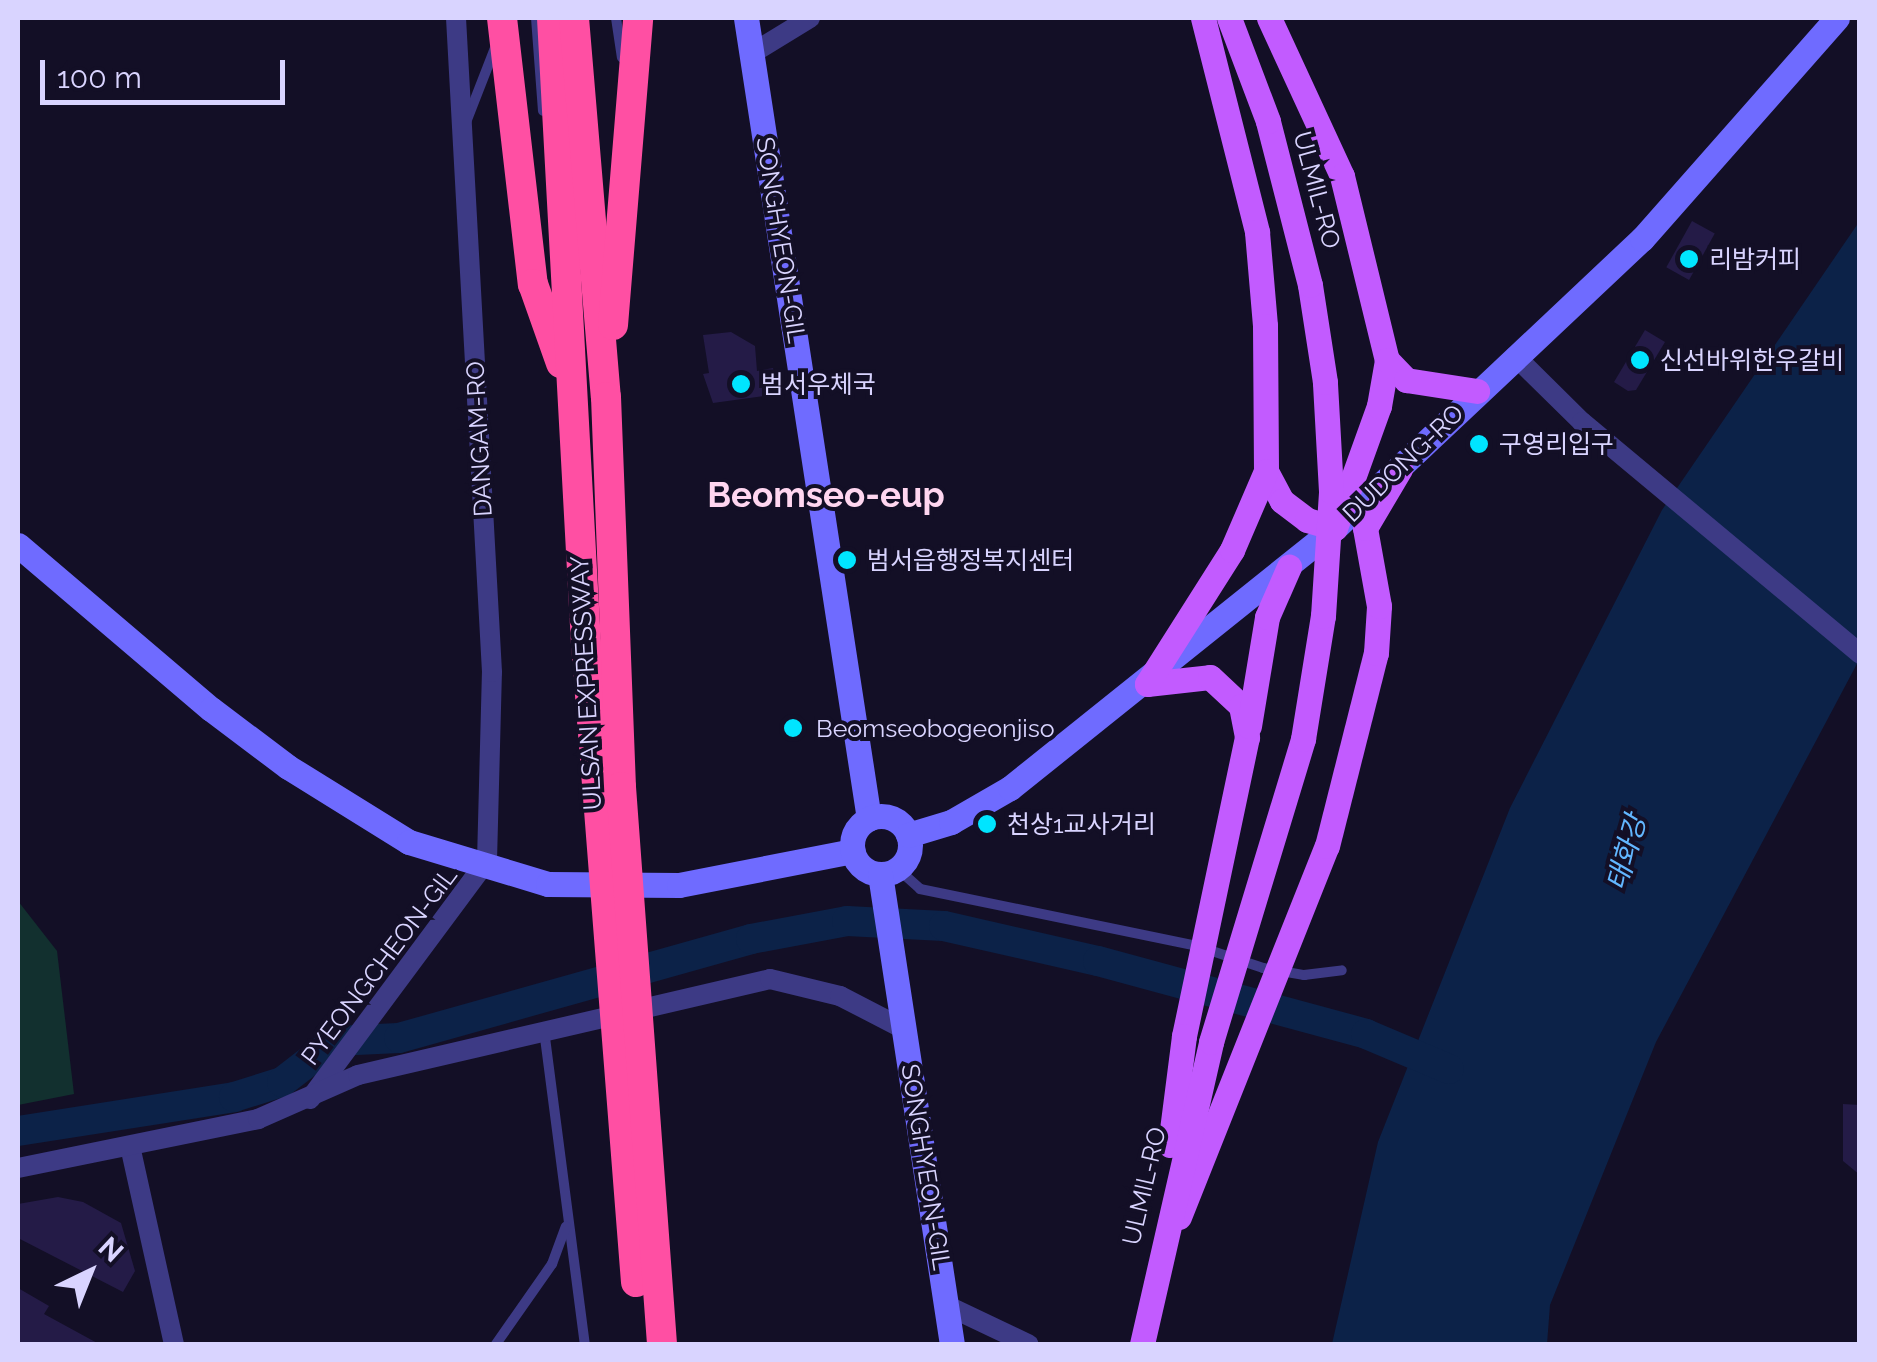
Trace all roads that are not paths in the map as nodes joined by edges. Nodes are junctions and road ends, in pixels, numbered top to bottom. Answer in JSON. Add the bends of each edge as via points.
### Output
{"nodes":[{"id":1,"x":456,"y":18,"type":"edge"},
{"id":2,"x":500,"y":18,"type":"edge"},
{"id":3,"x":536,"y":18,"type":"edge"},
{"id":4,"x":552,"y":18,"type":"edge"},
{"id":5,"x":574,"y":18,"type":"edge"},
{"id":6,"x":589,"y":18,"type":"edge"},
{"id":7,"x":616,"y":18,"type":"edge"},
{"id":8,"x":638,"y":18,"type":"edge"},
{"id":9,"x":746,"y":18,"type":"edge"},
{"id":10,"x":810,"y":18,"type":"edge"},
{"id":11,"x":1202,"y":18,"type":"edge"},
{"id":12,"x":1229,"y":18,"type":"edge"},
{"id":13,"x":1269,"y":18,"type":"edge"},
{"id":14,"x":1838,"y":18,"type":"edge"},
{"id":15,"x":752,"y":54,"type":"junction"},
{"id":16,"x":462,"y":130,"type":"junction"},
{"id":17,"x":632,"y":133,"type":"junction"},
{"id":18,"x":584,"y":137,"type":"junction"},
{"id":19,"x":1515,"y":356,"type":"junction"},
{"id":20,"x":1387,"y":360,"type":"junction"},
{"id":21,"x":1476,"y":391,"type":"junction"},
{"id":22,"x":573,"y":397,"type":"junction"},
{"id":23,"x":606,"y":397,"type":"junction"},
{"id":24,"x":1400,"y":468,"type":"junction"},
{"id":25,"x":1266,"y":470,"type":"junction"},
{"id":26,"x":1330,"y":532,"type":"junction"},
{"id":27,"x":18,"y":545,"type":"edge"},
{"id":28,"x":1289,"y":567,"type":"junction"},
{"id":29,"x":1376,"y":591,"type":"junction"},
{"id":30,"x":1860,"y":654,"type":"edge"},
{"id":31,"x":1147,"y":684,"type":"junction"},
{"id":32,"x":1247,"y":737,"type":"junction"},
{"id":33,"x":609,"y":788,"type":"junction"},
{"id":34,"x":869,"y":819,"type":"junction"},
{"id":35,"x":908,"y":835,"type":"junction"},
{"id":36,"x":853,"y":851,"type":"junction"},
{"id":37,"x":488,"y":861,"type":"junction"},
{"id":38,"x":888,"y":880,"type":"junction"},
{"id":39,"x":1342,"y":970,"type":"dead end"},
{"id":40,"x":904,"y":1029,"type":"junction"},
{"id":41,"x":544,"y":1030,"type":"junction"},
{"id":42,"x":627,"y":1035,"type":"junction"},
{"id":43,"x":310,"y":1099,"type":"junction"},
{"id":44,"x":130,"y":1146,"type":"junction"},
{"id":45,"x":18,"y":1168,"type":"edge"},
{"id":46,"x":568,"y":1215,"type":"junction"},
{"id":47,"x":1154,"y":1278,"type":"junction"},
{"id":48,"x":948,"y":1306,"type":"junction"},
{"id":49,"x":174,"y":1344,"type":"edge"},
{"id":50,"x":496,"y":1344,"type":"edge"},
{"id":51,"x":585,"y":1344,"type":"edge"},
{"id":52,"x":641,"y":1344,"type":"edge"},
{"id":53,"x":662,"y":1344,"type":"edge"},
{"id":54,"x":952,"y":1344,"type":"edge"},
{"id":55,"x":1028,"y":1344,"type":"edge"},
{"id":56,"x":1142,"y":1344,"type":"edge"}],
"edges":[{"from":1,"to":16,"type":"street","name":"DANGAM-RO"},
{"from":2,"to":16,"type":"lane","via":[[490,74]]},
{"from":2,"to":22,"type":"highway","via":[[533,284]]},
{"from":3,"to":22,"type":"lane"},
{"from":4,"to":22,"type":"highway","name":"ULSAN EXPRESSWAY"},
{"from":5,"to":18,"type":"highway","name":"ULSAN EXPRESSWAY"},
{"from":6,"to":18,"type":"lane"},
{"from":7,"to":17,"type":"lane"},
{"from":8,"to":17,"type":"highway"},
{"from":9,"to":15,"type":"street","name":"SONGHYEON-GIL"},
{"from":10,"to":15,"type":"street"},
{"from":11,"to":25,"type":"main road","via":[[1256,232],[1265,326]]},
{"from":12,"to":47,"type":"main road","name":"ULMIL-RO","via":[[1268,121],[1310,285],[1326,382],[1331,490],[1323,616],[1303,738],[1211,1042]]},
{"from":13,"to":20,"type":"main road","via":[[1342,176]]},
{"from":14,"to":19,"type":"street","name":"DUDONG-RO","via":[[1642,239]]},
{"from":15,"to":34,"type":"street","name":"SONGHYEON-GIL"},
{"from":16,"to":37,"type":"street","name":"DANGAM-RO","via":[[492,672]]},
{"from":17,"to":23,"type":"highway"},
{"from":18,"to":23,"type":"highway","name":"ULSAN EXPRESSWAY"},
{"from":19,"to":21,"type":"street","name":"DUDONG-RO"},
{"from":19,"to":30,"type":"street","via":[[1616,450]]},
{"from":20,"to":21,"type":"main road","via":[[1406,380]]},
{"from":20,"to":26,"type":"main road","via":[[1379,406]]},
{"from":21,"to":24,"type":"street","name":"DUDONG-RO"},
{"from":22,"to":33,"type":"highway","name":"ULSAN EXPRESSWAY"},
{"from":23,"to":33,"type":"highway","name":"ULSAN EXPRESSWAY"},
{"from":24,"to":26,"type":"street","name":"DUDONG-RO"},
{"from":24,"to":29,"type":"main road","via":[[1365,528]]},
{"from":25,"to":26,"type":"main road","via":[[1282,501]]},
{"from":25,"to":31,"type":"main road","via":[[1232,550]]},
{"from":26,"to":28,"type":"street","name":"DUDONG-RO"},
{"from":26,"to":29,"type":"main road","via":[[1349,539]]},
{"from":27,"to":37,"type":"street","via":[[288,767],[409,842]]},
{"from":28,"to":31,"type":"street","name":"DUDONG-RO"},
{"from":28,"to":32,"type":"main road","via":[[1267,617]]},
{"from":29,"to":47,"type":"main road","via":[[1373,676],[1327,846]]},
{"from":31,"to":32,"type":"main road","via":[[1210,677],[1240,706]]},
{"from":31,"to":35,"type":"street","name":"DUDONG-RO","via":[[1010,788],[951,822]]},
{"from":32,"to":47,"type":"main road","via":[[1184,1036]]},
{"from":33,"to":42,"type":"highway","name":"ULSAN EXPRESSWAY"},
{"from":34,"to":35,"type":"street","via":[[888,817]]},
{"from":34,"to":36,"type":"street","via":[[855,832]]},
{"from":35,"to":38,"type":"street","via":[[909,854]]},
{"from":36,"to":37,"type":"street","via":[[679,884],[548,884]]},
{"from":36,"to":38,"type":"street","via":[[862,867]]},
{"from":37,"to":43,"type":"street","name":"PYEONGCHEON-GIL"},
{"from":38,"to":39,"type":"lane","via":[[1194,945],[1263,968],[1304,975]]},
{"from":38,"to":40,"type":"street","name":"SONGHYEON-GIL"},
{"from":40,"to":41,"type":"street","name":"SONGHYEON-GIL","via":[[840,996],[770,979]]},
{"from":40,"to":48,"type":"street","name":"SONGHYEON-GIL"},
{"from":41,"to":43,"type":"street","name":"PYEONGCHEON-GIL","via":[[358,1076]]},
{"from":41,"to":46,"type":"lane"},
{"from":42,"to":52,"type":"highway","name":"ULSAN EXPRESSWAY"},
{"from":42,"to":53,"type":"highway","name":"ULSAN EXPRESSWAY"},
{"from":43,"to":44,"type":"street","name":"PYEONGCHEON-GIL","via":[[258,1119]]},
{"from":44,"to":45,"type":"street","name":"PYEONGCHEON-GIL"},
{"from":44,"to":49,"type":"street"},
{"from":46,"to":50,"type":"lane","via":[[552,1264]]},
{"from":46,"to":51,"type":"lane"},
{"from":47,"to":56,"type":"main road","name":"ULMIL-RO"},
{"from":48,"to":54,"type":"street","name":"SONGHYEON-GIL"},
{"from":48,"to":55,"type":"street"}]}
